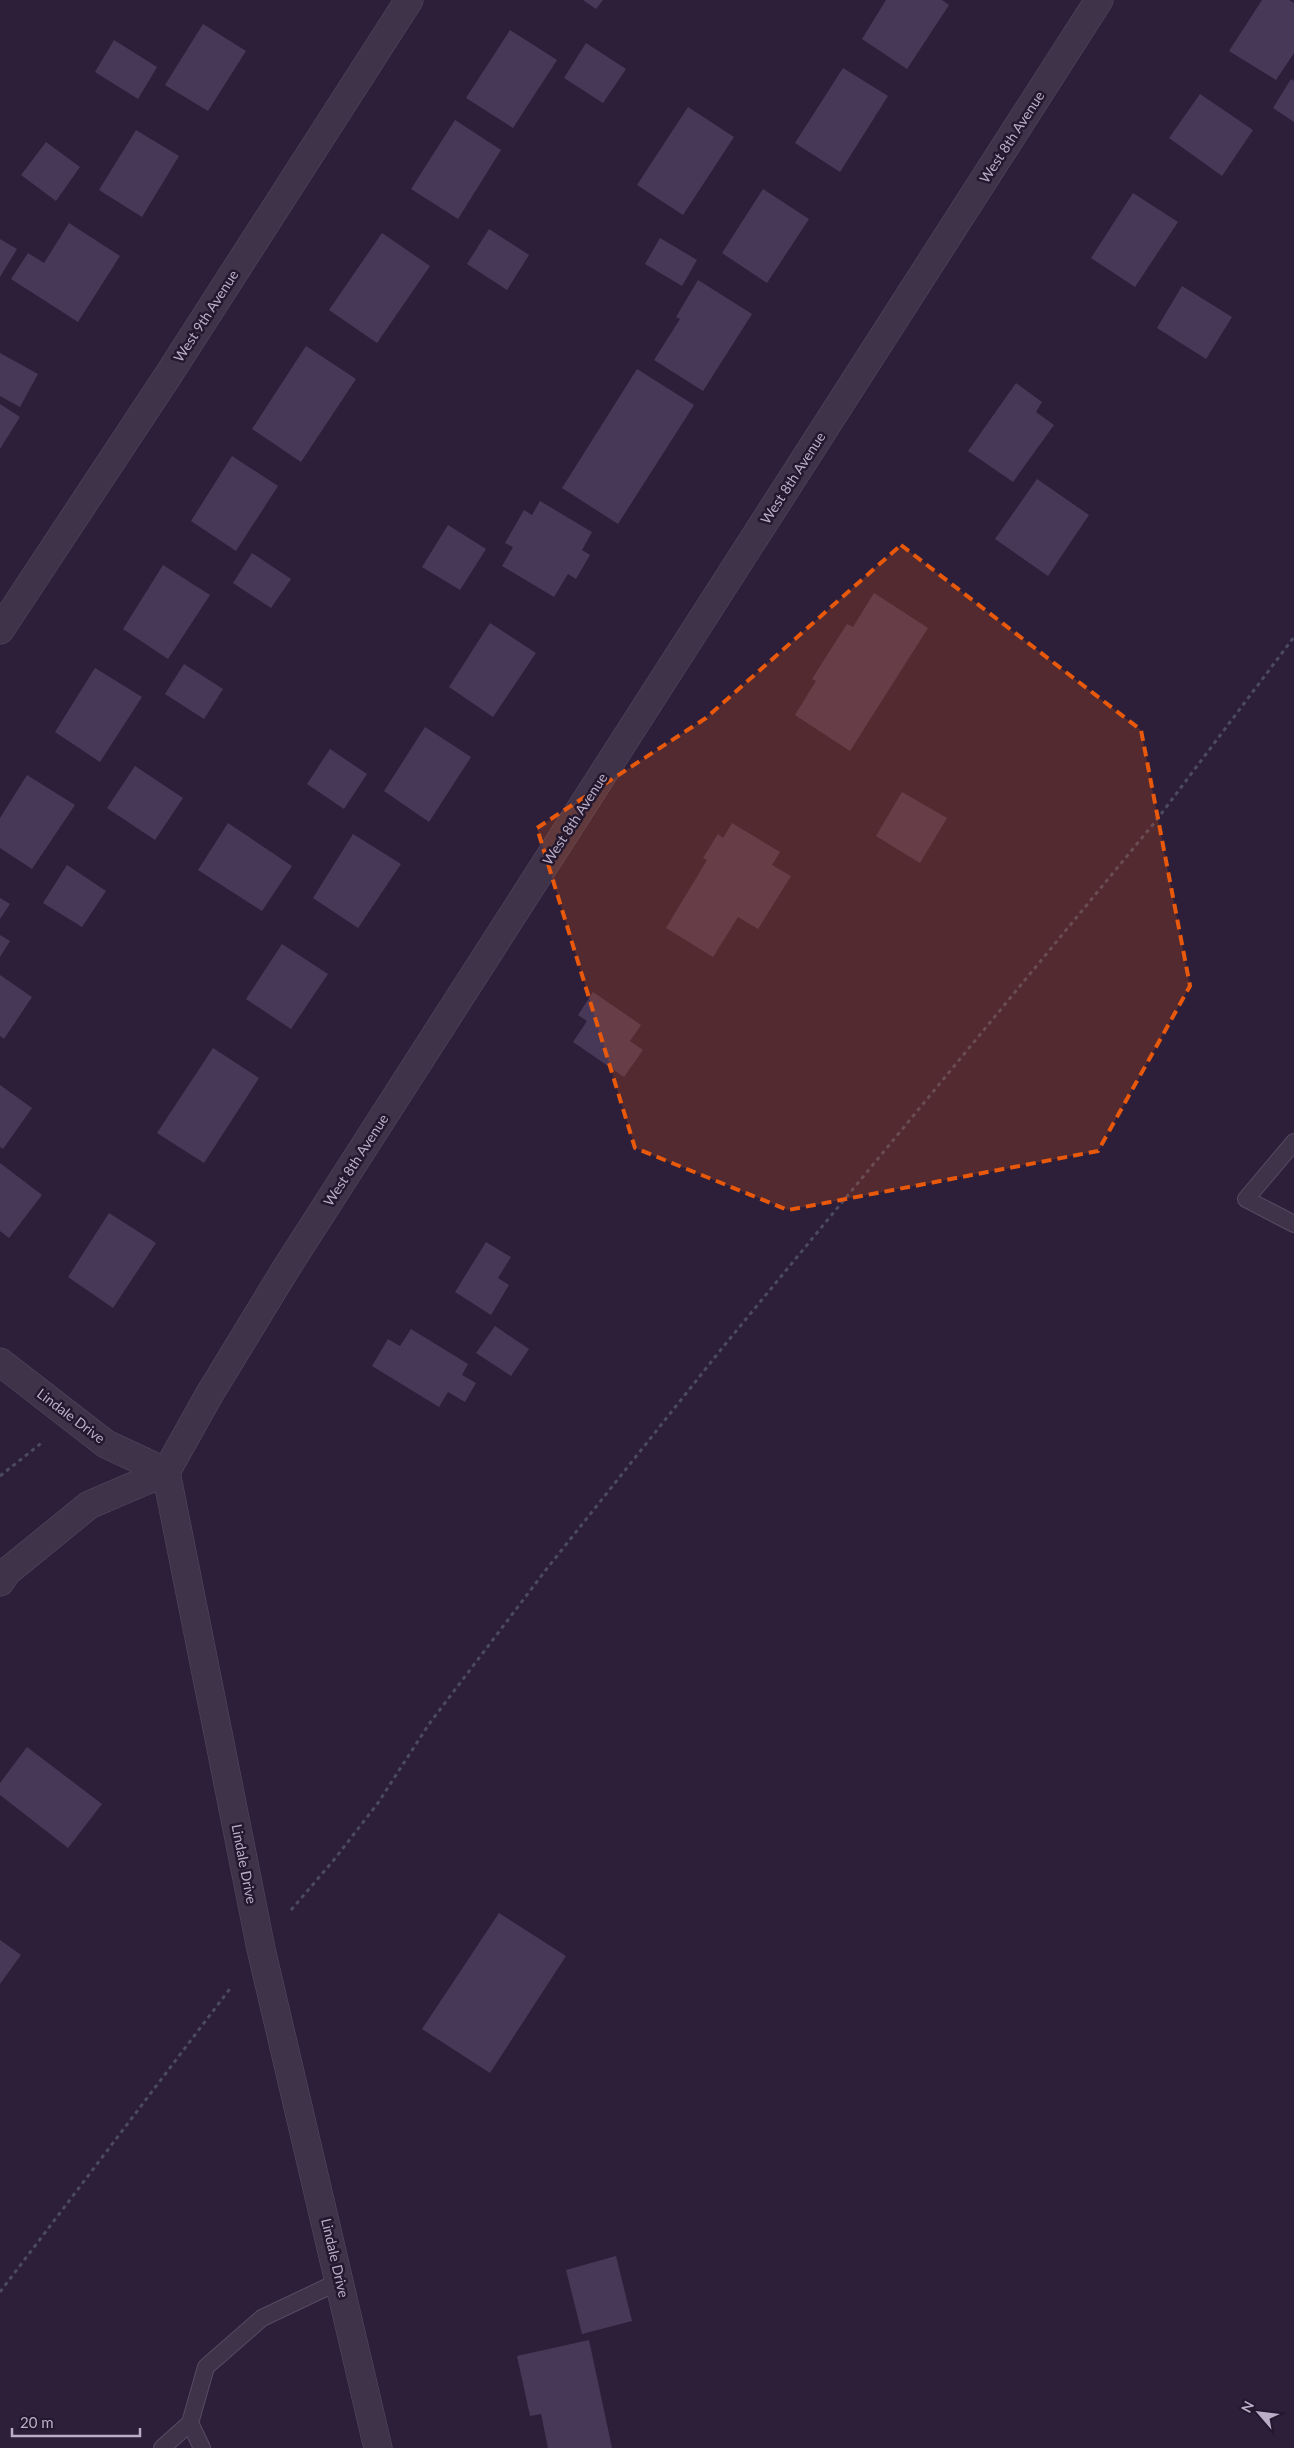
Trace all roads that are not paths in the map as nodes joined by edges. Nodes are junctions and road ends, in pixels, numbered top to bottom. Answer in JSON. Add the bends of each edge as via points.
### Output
{"nodes":[{"id":1,"x":409,"y":0,"type":"edge"},
{"id":2,"x":1099,"y":0,"type":"edge"},
{"id":3,"x":0,"y":630,"type":"edge"},
{"id":4,"x":1294,"y":1142,"type":"edge"},
{"id":5,"x":1294,"y":1224,"type":"edge"},
{"id":6,"x":0,"y":1362,"type":"edge"},
{"id":7,"x":166,"y":1472,"type":"junction"},
{"id":8,"x":0,"y":1582,"type":"edge"},
{"id":9,"x":340,"y":2281,"type":"junction"},
{"id":10,"x":190,"y":2423,"type":"junction"},
{"id":11,"x":162,"y":2448,"type":"edge"},
{"id":12,"x":202,"y":2448,"type":"edge"},
{"id":13,"x":378,"y":2448,"type":"edge"}],
"edges":[{"from":1,"to":3,"type":"street","name":"West 9th Avenue"},
{"from":2,"to":7,"type":"street","name":"West 8th Avenue","via":[[288,1267]]},
{"from":4,"to":5,"type":"lane","via":[[1246,1199]]},
{"from":6,"to":7,"type":"street","name":"Lindale Drive","via":[[106,1444]]},
{"from":7,"to":8,"type":"street","via":[[89,1505]]},
{"from":7,"to":9,"type":"street","name":"Lindale Drive","via":[[261,1949]]},
{"from":9,"to":10,"type":"lane","via":[[262,2318],[206,2367]]},
{"from":9,"to":13,"type":"street","name":"Lindale Drive"},
{"from":10,"to":11,"type":"lane"},
{"from":10,"to":12,"type":"lane"}]}
